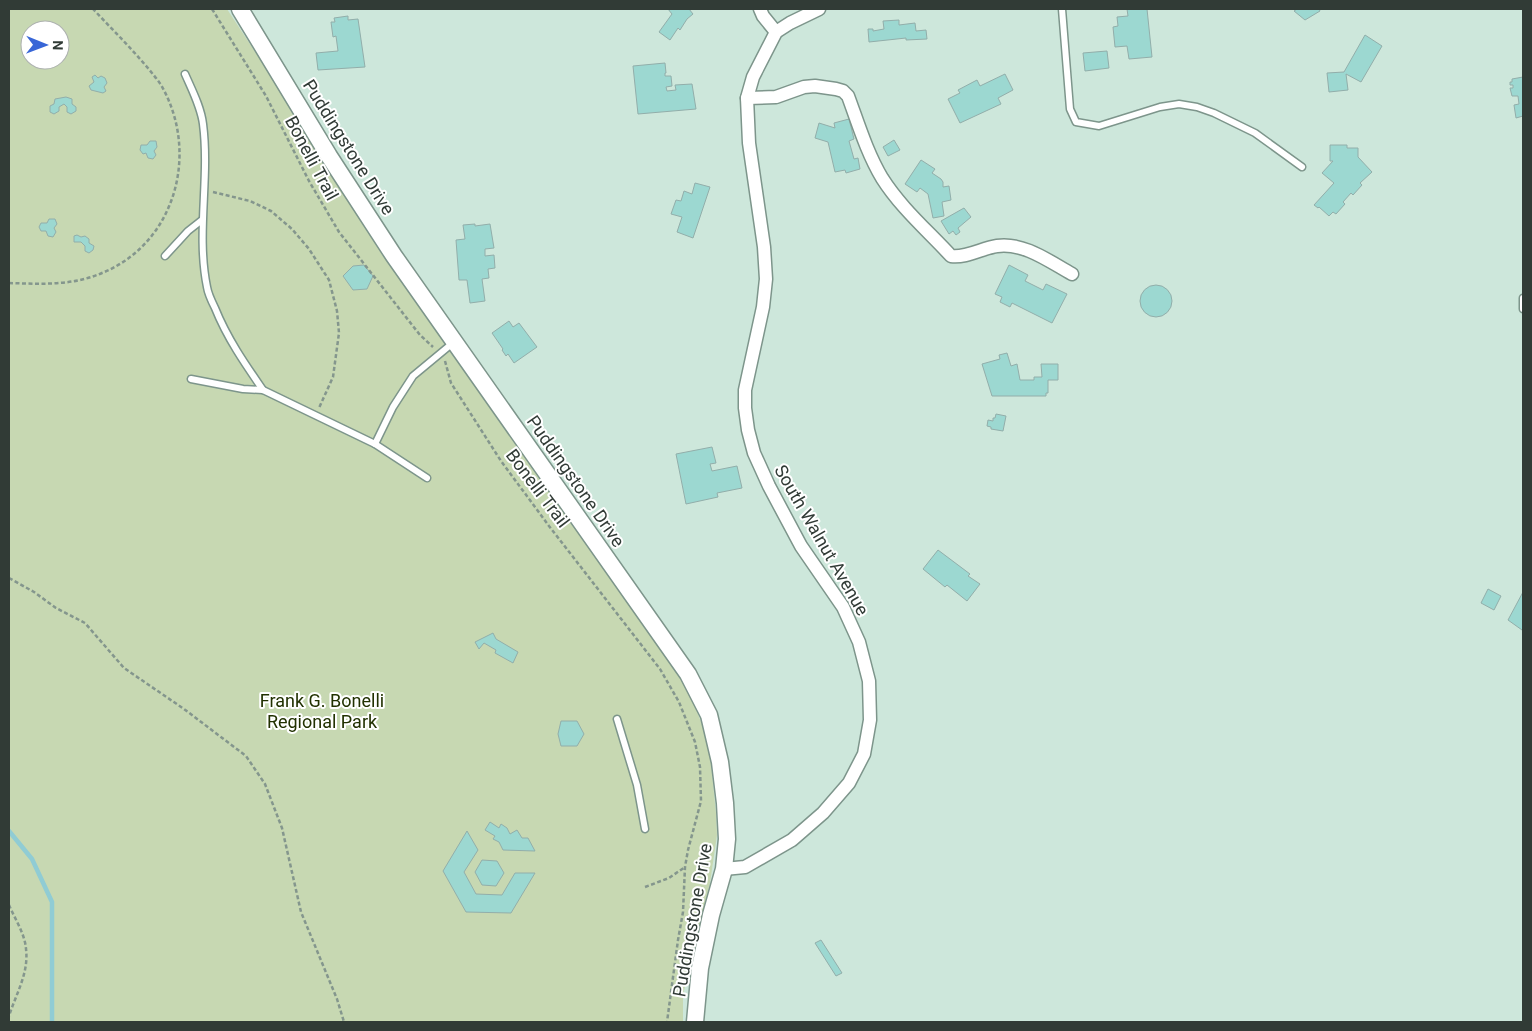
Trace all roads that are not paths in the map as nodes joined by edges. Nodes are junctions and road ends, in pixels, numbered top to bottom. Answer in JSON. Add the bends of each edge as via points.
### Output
{"nodes":[{"id":1,"x":240,"y":9,"type":"edge"},
{"id":2,"x":760,"y":9,"type":"edge"},
{"id":3,"x":819,"y":9,"type":"edge"},
{"id":4,"x":1062,"y":9,"type":"edge"},
{"id":5,"x":776,"y":32,"type":"junction"},
{"id":6,"x":185,"y":74,"type":"dead end"},
{"id":7,"x":746,"y":98,"type":"junction"},
{"id":8,"x":1302,"y":167,"type":"dead end"},
{"id":9,"x":202,"y":220,"type":"junction"},
{"id":10,"x":165,"y":256,"type":"dead end"},
{"id":11,"x":1072,"y":274,"type":"dead end"},
{"id":12,"x":1523,"y":298,"type":"edge"},
{"id":13,"x":1523,"y":309,"type":"edge"},
{"id":14,"x":454,"y":342,"type":"junction"},
{"id":15,"x":191,"y":379,"type":"dead end"},
{"id":16,"x":263,"y":390,"type":"junction"},
{"id":17,"x":375,"y":444,"type":"junction"},
{"id":18,"x":427,"y":478,"type":"dead end"},
{"id":19,"x":617,"y":720,"type":"dead end"},
{"id":20,"x":645,"y":829,"type":"dead end"},
{"id":21,"x":724,"y":869,"type":"junction"},
{"id":22,"x":695,"y":1022,"type":"edge"}],
"edges":[{"from":1,"to":14,"type":"street","name":"Puddingstone Drive","via":[[329,156]]},
{"from":2,"to":5,"type":"street"},
{"from":3,"to":5,"type":"street"},
{"from":4,"to":8,"type":"lane","via":[[1070,109],[1076,122],[1099,126],[1160,107],[1179,104],[1197,107],[1255,133]]},
{"from":5,"to":7,"type":"street","name":"South Walnut Avenue","via":[[753,76]]},
{"from":6,"to":9,"type":"lane","via":[[203,123]]},
{"from":7,"to":11,"type":"street","via":[[776,97],[815,86],[843,91],[848,96],[882,178],[907,211],[952,256],[1011,246],[1027,250]]},
{"from":7,"to":21,"type":"street","name":"South Walnut Avenue","via":[[748,143],[766,279],[764,307],[745,390],[748,430],[769,486],[801,546],[843,607],[859,642],[869,681],[870,720],[864,754],[849,783],[823,813],[792,840],[745,867]]},
{"from":9,"to":10,"type":"lane"},
{"from":9,"to":16,"type":"lane","via":[[207,289],[238,354]]},
{"from":12,"to":13,"type":"lane"},
{"from":14,"to":17,"type":"lane","via":[[413,376]]},
{"from":14,"to":21,"type":"street","name":"Puddingstone Drive","via":[[688,674],[709,715],[720,762],[727,839]]},
{"from":15,"to":16,"type":"lane"},
{"from":16,"to":17,"type":"lane"},
{"from":17,"to":18,"type":"lane"},
{"from":19,"to":20,"type":"lane","via":[[637,785]]},
{"from":21,"to":22,"type":"street","name":"Puddingstone Drive","via":[[700,968]]}]}
